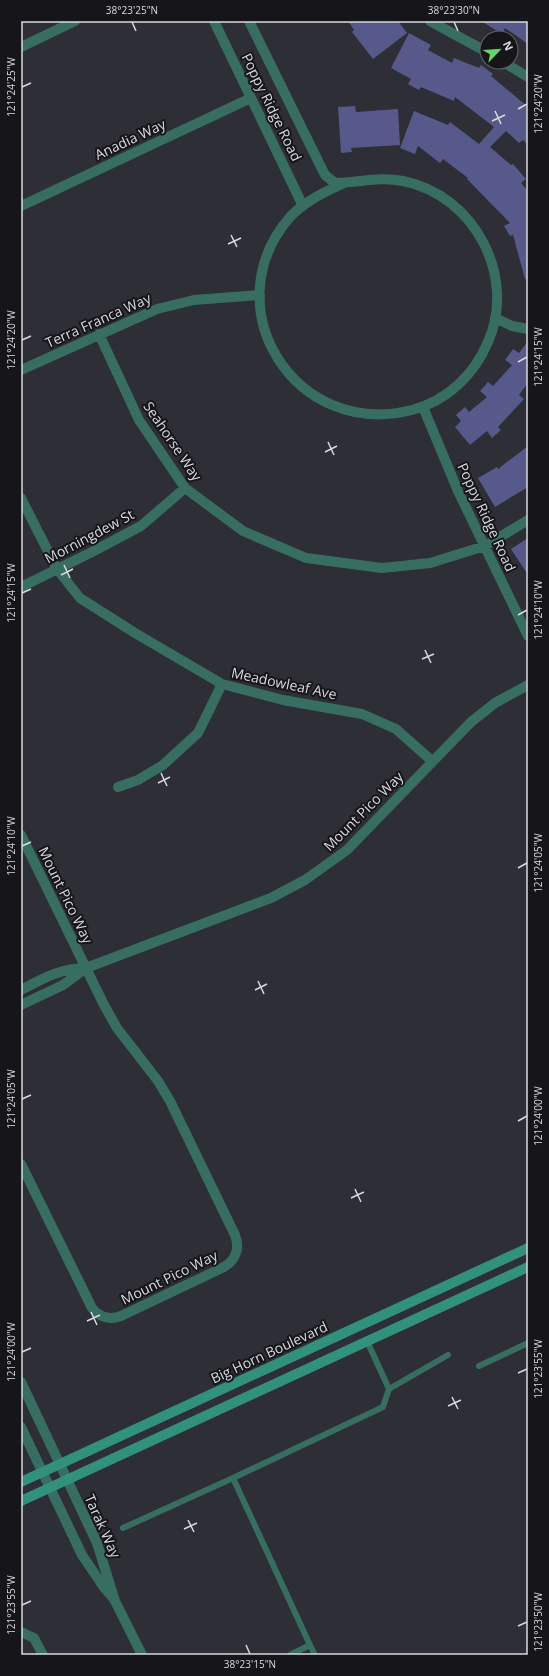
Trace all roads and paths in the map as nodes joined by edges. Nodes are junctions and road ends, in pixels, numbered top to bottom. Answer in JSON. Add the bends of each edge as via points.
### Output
{"nodes":[{"id":1,"x":75,"y":21,"type":"edge"},
{"id":2,"x":214,"y":21,"type":"edge"},
{"id":3,"x":249,"y":21,"type":"edge"},
{"id":4,"x":430,"y":21,"type":"edge"},
{"id":5,"x":447,"y":25,"type":"edge"},
{"id":6,"x":21,"y":46,"type":"edge"},
{"id":7,"x":479,"y":47,"type":"edge"},
{"id":8,"x":516,"y":70,"type":"edge"},
{"id":9,"x":528,"y":77,"type":"edge"},
{"id":10,"x":251,"y":98,"type":"junction"},
{"id":11,"x":344,"y":183,"type":"junction"},
{"id":12,"x":21,"y":206,"type":"edge"},
{"id":13,"x":303,"y":206,"type":"junction"},
{"id":14,"x":260,"y":295,"type":"junction"},
{"id":15,"x":495,"y":318,"type":"junction"},
{"id":16,"x":528,"y":329,"type":"edge"},
{"id":17,"x":99,"y":334,"type":"junction"},
{"id":18,"x":21,"y":370,"type":"edge"},
{"id":19,"x":423,"y":407,"type":"junction"},
{"id":20,"x":185,"y":488,"type":"junction"},
{"id":21,"x":21,"y":498,"type":"edge"},
{"id":22,"x":528,"y":520,"type":"edge"},
{"id":23,"x":485,"y":546,"type":"junction"},
{"id":24,"x":57,"y":569,"type":"junction"},
{"id":25,"x":21,"y":587,"type":"edge"},
{"id":26,"x":528,"y":636,"type":"edge"},
{"id":27,"x":222,"y":684,"type":"junction"},
{"id":28,"x":528,"y":685,"type":"edge"},
{"id":29,"x":432,"y":760,"type":"junction"},
{"id":30,"x":118,"y":787,"type":"dead end"},
{"id":31,"x":21,"y":835,"type":"edge"},
{"id":32,"x":86,"y":968,"type":"junction"},
{"id":33,"x":21,"y":990,"type":"edge"},
{"id":34,"x":21,"y":1006,"type":"edge"},
{"id":35,"x":21,"y":1164,"type":"edge"},
{"id":36,"x":528,"y":1248,"type":"edge"},
{"id":37,"x":528,"y":1267,"type":"edge"},
{"id":38,"x":367,"y":1341,"type":"junction"},
{"id":39,"x":528,"y":1343,"type":"edge"},
{"id":40,"x":448,"y":1355,"type":"dead end"},
{"id":41,"x":479,"y":1366,"type":"dead end"},
{"id":42,"x":21,"y":1382,"type":"edge"},
{"id":43,"x":389,"y":1389,"type":"junction"},
{"id":44,"x":21,"y":1427,"type":"edge"},
{"id":45,"x":60,"y":1464,"type":"junction"},
{"id":46,"x":42,"y":1472,"type":"junction"},
{"id":47,"x":233,"y":1478,"type":"junction"},
{"id":48,"x":67,"y":1480,"type":"junction"},
{"id":49,"x":21,"y":1482,"type":"edge"},
{"id":50,"x":50,"y":1487,"type":"junction"},
{"id":51,"x":21,"y":1501,"type":"edge"},
{"id":52,"x":122,"y":1528,"type":"dead end"},
{"id":53,"x":115,"y":1601,"type":"junction"},
{"id":54,"x":22,"y":1632,"type":"edge"},
{"id":55,"x":310,"y":1645,"type":"junction"},
{"id":56,"x":43,"y":1655,"type":"edge"},
{"id":57,"x":142,"y":1655,"type":"edge"},
{"id":58,"x":290,"y":1655,"type":"edge"},
{"id":59,"x":315,"y":1655,"type":"edge"}],
"edges":[{"from":1,"to":6,"type":"street"},
{"from":2,"to":10,"type":"street","name":"Poppy Ridge Road"},
{"from":3,"to":11,"type":"street","name":"Poppy Ridge Road","via":[[321,170],[335,183]]},
{"from":4,"to":5,"type":"street"},
{"from":5,"to":7,"type":"street"},
{"from":8,"to":9,"type":"street"},
{"from":10,"to":12,"type":"street","name":"Anadia Way"},
{"from":10,"to":13,"type":"street","name":"Poppy Ridge Road"},
{"from":11,"to":13,"type":"street","via":[[315,196]]},
{"from":11,"to":15,"type":"street","via":[[380,178],[404,181],[427,188],[457,208],[474,226],[490,258],[496,282]]},
{"from":13,"to":14,"type":"street","via":[[291,216],[273,243],[262,273]]},
{"from":14,"to":17,"type":"street","name":"Terra Franca Way","via":[[175,304],[139,315]]},
{"from":14,"to":19,"type":"street","via":[[266,336],[281,365],[303,388],[330,405],[360,414],[392,415]]},
{"from":15,"to":16,"type":"street","via":[[512,326]]},
{"from":15,"to":19,"type":"street","via":[[485,349],[467,376],[442,398]]},
{"from":17,"to":18,"type":"street","name":"Terra Franca Way"},
{"from":17,"to":20,"type":"street","name":"Seahorse Way","via":[[139,420]]},
{"from":19,"to":23,"type":"street","name":"Poppy Ridge Road","via":[[455,485]]},
{"from":20,"to":23,"type":"street","name":"Seahorse Way","via":[[243,531],[306,558],[382,568],[430,563]]},
{"from":20,"to":24,"type":"street","name":"Morningdew St","via":[[141,526]]},
{"from":21,"to":24,"type":"street","name":"Meadowleaf Ave"},
{"from":22,"to":23,"type":"street","name":"Seahorse Way"},
{"from":23,"to":26,"type":"street","name":"Poppy Ridge Road"},
{"from":24,"to":25,"type":"street","name":"Morningdew St"},
{"from":24,"to":27,"type":"street","name":"Meadowleaf Ave","via":[[80,598]]},
{"from":27,"to":29,"type":"street","name":"Meadowleaf Ave","via":[[283,700],[362,714],[396,729]]},
{"from":27,"to":30,"type":"street","via":[[198,733],[163,765],[138,780]]},
{"from":28,"to":29,"type":"street","name":"Mount Pico Way","via":[[482,712]]},
{"from":29,"to":32,"type":"street","name":"Mount Pico Way","via":[[347,850],[305,880],[271,898]]},
{"from":31,"to":32,"type":"street","name":"Mount Pico Way"},
{"from":32,"to":33,"type":"street","name":"Mount Pico Way","via":[[58,972]]},
{"from":32,"to":34,"type":"street","name":"Mount Pico Way","via":[[63,985]]},
{"from":32,"to":35,"type":"street","name":"Mount Pico Way","via":[[113,1022],[170,1101],[235,1235],[238,1244],[236,1254],[224,1267],[121,1316],[104,1318],[92,1308]]},
{"from":36,"to":45,"type":"main road","name":"Big Horn Boulevard"},
{"from":37,"to":38,"type":"main road"},
{"from":38,"to":43,"type":"lane"},
{"from":38,"to":48,"type":"main road"},
{"from":39,"to":41,"type":"lane"},
{"from":40,"to":43,"type":"lane"},
{"from":42,"to":45,"type":"street","name":"Tarak Way"},
{"from":43,"to":47,"type":"lane","via":[[383,1407]]},
{"from":44,"to":46,"type":"street","name":"Tarak Way"},
{"from":45,"to":46,"type":"main road","name":"Big Horn Boulevard"},
{"from":45,"to":48,"type":"street","name":"Tarak Way"},
{"from":46,"to":49,"type":"main road","name":"Big Horn Boulevard"},
{"from":46,"to":50,"type":"street","name":"Tarak Way"},
{"from":47,"to":52,"type":"lane"},
{"from":47,"to":55,"type":"lane"},
{"from":48,"to":50,"type":"main road"},
{"from":48,"to":53,"type":"street","name":"Tarak Way","via":[[99,1548]]},
{"from":50,"to":51,"type":"main road"},
{"from":50,"to":53,"type":"street","name":"Tarak Way","via":[[82,1555]]},
{"from":53,"to":57,"type":"street","name":"Tarak Way"},
{"from":54,"to":56,"type":"street","via":[[34,1638]]},
{"from":55,"to":58,"type":"lane"},
{"from":55,"to":59,"type":"lane"}]}
